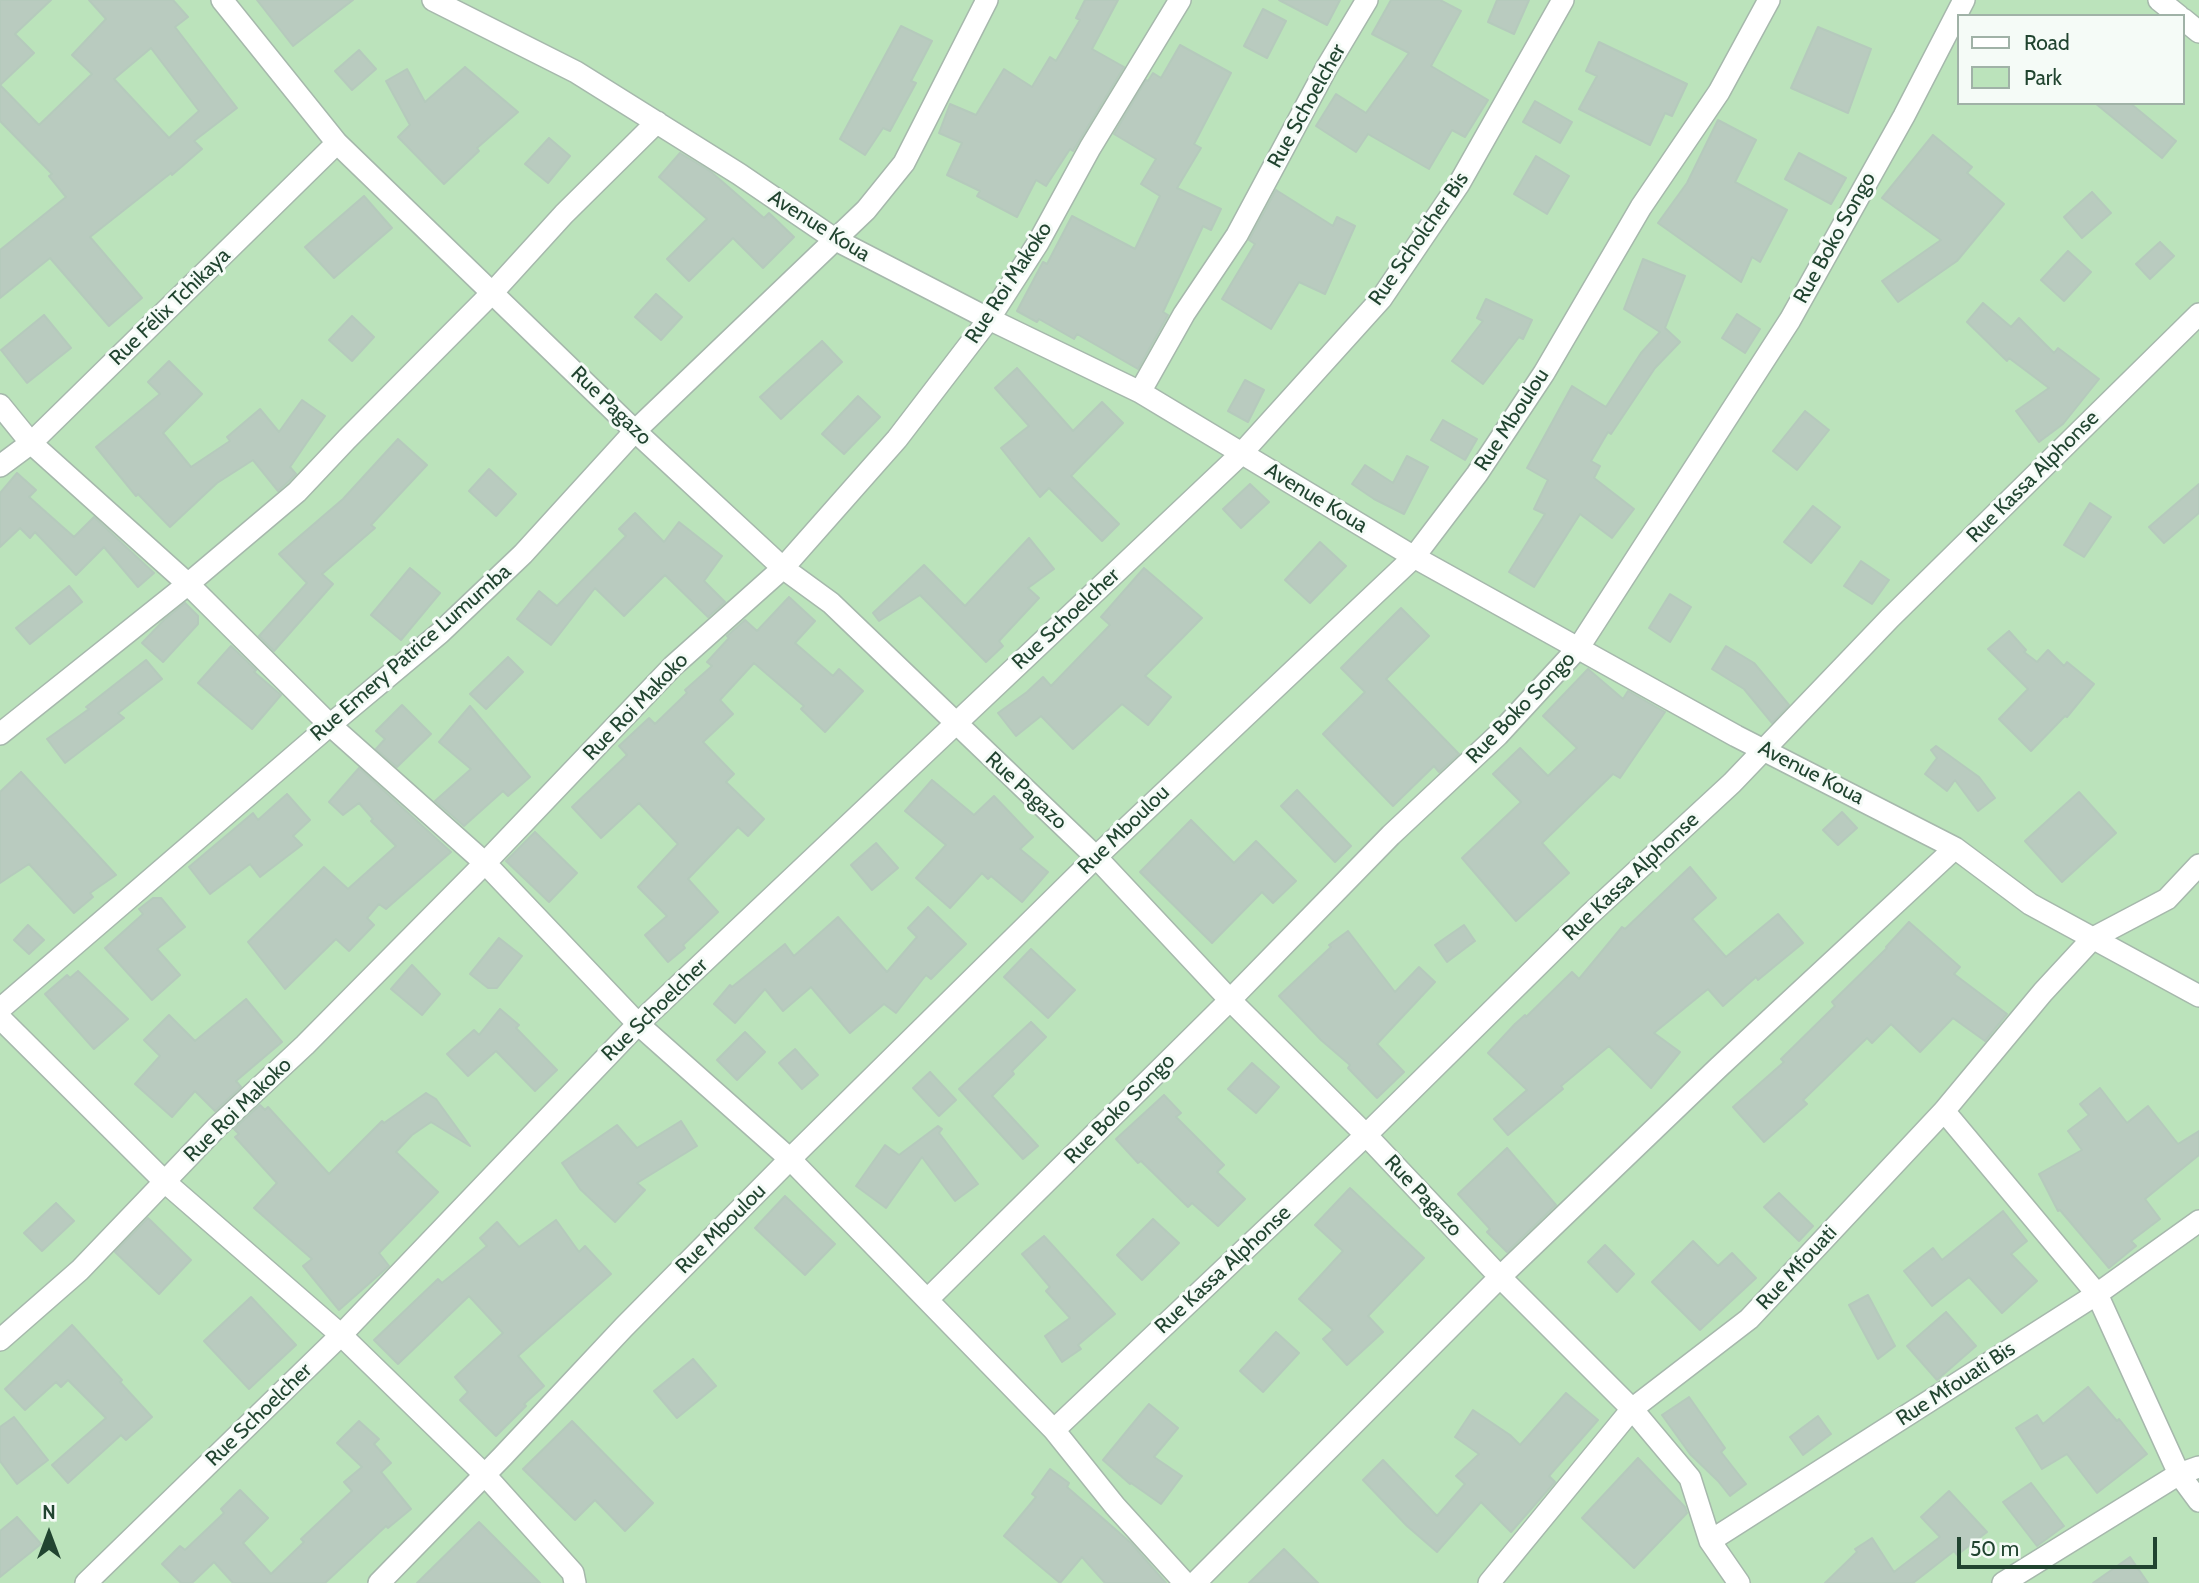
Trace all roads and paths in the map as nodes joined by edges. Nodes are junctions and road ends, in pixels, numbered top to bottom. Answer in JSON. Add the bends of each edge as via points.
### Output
{"nodes":[{"id":1,"x":222,"y":0,"type":"edge"},
{"id":2,"x":433,"y":0,"type":"edge"},
{"id":3,"x":987,"y":0,"type":"edge"},
{"id":4,"x":1180,"y":0,"type":"edge"},
{"id":5,"x":1367,"y":0,"type":"edge"},
{"id":6,"x":1563,"y":0,"type":"edge"},
{"id":7,"x":1769,"y":0,"type":"edge"},
{"id":8,"x":1964,"y":0,"type":"edge"},
{"id":9,"x":2159,"y":0,"type":"edge"},
{"id":10,"x":2176,"y":14,"type":"edge"},
{"id":11,"x":2185,"y":21,"type":"edge"},
{"id":12,"x":2199,"y":32,"type":"edge"},
{"id":13,"x":657,"y":122,"type":"junction"},
{"id":14,"x":337,"y":143,"type":"junction"},
{"id":15,"x":836,"y":240,"type":"junction"},
{"id":16,"x":494,"y":292,"type":"junction"},
{"id":17,"x":2199,"y":314,"type":"edge"},
{"id":18,"x":989,"y":319,"type":"junction"},
{"id":19,"x":1140,"y":392,"type":"junction"},
{"id":20,"x":0,"y":405,"type":"edge"},
{"id":21,"x":635,"y":431,"type":"junction"},
{"id":22,"x":31,"y":443,"type":"junction"},
{"id":23,"x":1241,"y":454,"type":"junction"},
{"id":24,"x":0,"y":466,"type":"edge"},
{"id":25,"x":1414,"y":557,"type":"junction"},
{"id":26,"x":783,"y":568,"type":"junction"},
{"id":27,"x":188,"y":584,"type":"junction"},
{"id":28,"x":1579,"y":647,"type":"junction"},
{"id":29,"x":956,"y":724,"type":"junction"},
{"id":30,"x":330,"y":725,"type":"junction"},
{"id":31,"x":0,"y":734,"type":"edge"},
{"id":32,"x":1766,"y":749,"type":"junction"},
{"id":33,"x":1955,"y":848,"type":"junction"},
{"id":34,"x":1096,"y":857,"type":"junction"},
{"id":35,"x":485,"y":863,"type":"junction"},
{"id":36,"x":2199,"y":865,"type":"edge"},
{"id":37,"x":2093,"y":938,"type":"junction"},
{"id":38,"x":2199,"y":996,"type":"edge"},
{"id":39,"x":1230,"y":1000,"type":"junction"},
{"id":40,"x":0,"y":1009,"type":"edge"},
{"id":41,"x":0,"y":1018,"type":"edge"},
{"id":42,"x":638,"y":1024,"type":"junction"},
{"id":43,"x":1944,"y":1111,"type":"junction"},
{"id":44,"x":1366,"y":1135,"type":"junction"},
{"id":45,"x":790,"y":1159,"type":"junction"},
{"id":46,"x":164,"y":1182,"type":"junction"},
{"id":47,"x":2199,"y":1221,"type":"edge"},
{"id":48,"x":1500,"y":1278,"type":"junction"},
{"id":49,"x":2097,"y":1294,"type":"junction"},
{"id":50,"x":928,"y":1299,"type":"junction"},
{"id":51,"x":341,"y":1335,"type":"junction"},
{"id":52,"x":0,"y":1340,"type":"edge"},
{"id":53,"x":1632,"y":1409,"type":"junction"},
{"id":54,"x":1054,"y":1430,"type":"junction"},
{"id":55,"x":2189,"y":1471,"type":"edge"},
{"id":56,"x":485,"y":1475,"type":"junction"},
{"id":57,"x":2199,"y":1501,"type":"edge"},
{"id":58,"x":1710,"y":1541,"type":"junction"},
{"id":59,"x":574,"y":1578,"type":"edge"},
{"id":60,"x":86,"y":1583,"type":"edge"},
{"id":61,"x":379,"y":1583,"type":"edge"},
{"id":62,"x":1185,"y":1583,"type":"edge"},
{"id":63,"x":1195,"y":1583,"type":"edge"},
{"id":64,"x":1489,"y":1583,"type":"edge"},
{"id":65,"x":1739,"y":1583,"type":"edge"},
{"id":66,"x":2003,"y":1583,"type":"edge"}],
"edges":[{"from":1,"to":14,"type":"street","name":"Rue Pagazo"},
{"from":2,"to":13,"type":"street","name":"Avenue Koua","via":[[576,72]]},
{"from":3,"to":15,"type":"street","name":"Rue Emery Patrice Lumumba","via":[[904,163]]},
{"from":4,"to":18,"type":"street","name":"Rue Roi Makoko"},
{"from":5,"to":19,"type":"street","name":"Rue Schoelcher","via":[[1237,235],[1184,314]]},
{"from":6,"to":23,"type":"street","name":"Rue Scholcher Bis","via":[[1459,184],[1381,299]]},
{"from":7,"to":25,"type":"street","name":"Rue Mboulou","via":[[1719,92],[1641,207],[1544,373],[1477,474]]},
{"from":8,"to":28,"type":"street","name":"Rue Boko Songo","via":[[1790,320]]},
{"from":9,"to":10,"type":"street"},
{"from":11,"to":12,"type":"street"},
{"from":13,"to":15,"type":"street","name":"Avenue Koua"},
{"from":13,"to":16,"type":"street"},
{"from":14,"to":16,"type":"street","name":"Rue Pagazo"},
{"from":14,"to":22,"type":"street","name":"Rue Félix Tchikaya"},
{"from":15,"to":18,"type":"street","name":"Avenue Koua"},
{"from":15,"to":21,"type":"street","name":"Rue Emery Patrice Lumumba"},
{"from":16,"to":21,"type":"street","name":"Rue Pagazo"},
{"from":16,"to":27,"type":"street","via":[[297,492]]},
{"from":17,"to":32,"type":"street","name":"Rue Kassa Alphonse","via":[[1890,618]]},
{"from":18,"to":19,"type":"street","name":"Avenue Koua"},
{"from":18,"to":26,"type":"street","name":"Rue Roi Makoko","via":[[898,439]]},
{"from":19,"to":23,"type":"street","name":"Avenue Koua"},
{"from":20,"to":22,"type":"street"},
{"from":21,"to":26,"type":"street","name":"Rue Pagazo"},
{"from":21,"to":30,"type":"street","name":"Rue Emery Patrice Lumumba","via":[[504,572],[440,633]]},
{"from":22,"to":24,"type":"street","name":"Rue Félix Tchikaya"},
{"from":22,"to":27,"type":"street"},
{"from":23,"to":25,"type":"street","name":"Avenue Koua"},
{"from":23,"to":29,"type":"street","name":"Rue Schoelcher"},
{"from":25,"to":28,"type":"street","name":"Avenue Koua"},
{"from":25,"to":34,"type":"street","name":"Rue Mboulou"},
{"from":26,"to":29,"type":"street","name":"Rue Pagazo","via":[[831,603]]},
{"from":26,"to":35,"type":"street","name":"Rue Roi Makoko","via":[[673,666]]},
{"from":27,"to":30,"type":"street"},
{"from":27,"to":31,"type":"street"},
{"from":28,"to":32,"type":"street","name":"Avenue Koua"},
{"from":28,"to":39,"type":"street","name":"Rue Boko Songo","via":[[1498,735],[1391,835]]},
{"from":29,"to":34,"type":"street","name":"Rue Pagazo"},
{"from":29,"to":42,"type":"street","name":"Rue Schoelcher"},
{"from":30,"to":35,"type":"street"},
{"from":30,"to":40,"type":"street","name":"Rue Emery Patrice Lumumba"},
{"from":32,"to":33,"type":"street","name":"Avenue Koua"},
{"from":32,"to":44,"type":"street","name":"Rue Kassa Alphonse","via":[[1578,925]]},
{"from":33,"to":37,"type":"street","name":"Avenue Koua","via":[[2030,904]]},
{"from":33,"to":48,"type":"street"},
{"from":34,"to":39,"type":"street","name":"Rue Pagazo"},
{"from":34,"to":45,"type":"street","name":"Rue Mboulou"},
{"from":35,"to":42,"type":"street"},
{"from":35,"to":46,"type":"street","name":"Rue Roi Makoko"},
{"from":36,"to":37,"type":"street","name":"Rue Mfouati","via":[[2167,899]]},
{"from":37,"to":38,"type":"street","name":"Avenue Koua"},
{"from":37,"to":43,"type":"street","name":"Rue Mfouati"},
{"from":39,"to":44,"type":"street","name":"Rue Pagazo"},
{"from":39,"to":50,"type":"street","name":"Rue Boko Songo"},
{"from":41,"to":46,"type":"street"},
{"from":42,"to":45,"type":"street"},
{"from":42,"to":51,"type":"street","name":"Rue Schoelcher"},
{"from":43,"to":49,"type":"street"},
{"from":43,"to":53,"type":"street","name":"Rue Mfouati","via":[[1749,1319]]},
{"from":44,"to":48,"type":"street","name":"Rue Pagazo"},
{"from":44,"to":54,"type":"street","name":"Rue Kassa Alphonse"},
{"from":45,"to":50,"type":"street"},
{"from":45,"to":56,"type":"street","name":"Rue Mboulou"},
{"from":46,"to":51,"type":"street"},
{"from":46,"to":52,"type":"street","name":"Rue Roi Makoko","via":[[80,1270]]},
{"from":47,"to":49,"type":"street","name":"Rue Mfouati Bis"},
{"from":48,"to":53,"type":"street","name":"Rue Pagazo"},
{"from":48,"to":63,"type":"street"},
{"from":49,"to":55,"type":"street"},
{"from":49,"to":58,"type":"street","name":"Rue Mfouati Bis"},
{"from":50,"to":54,"type":"street"},
{"from":51,"to":56,"type":"street"},
{"from":51,"to":60,"type":"street","name":"Rue Schoelcher"},
{"from":53,"to":58,"type":"street","name":"Rue Pagazo","via":[[1690,1478]]},
{"from":53,"to":64,"type":"street","name":"Rue Mfouati"},
{"from":54,"to":62,"type":"street"},
{"from":55,"to":57,"type":"street"},
{"from":55,"to":66,"type":"street"},
{"from":56,"to":59,"type":"street"},
{"from":56,"to":61,"type":"street","name":"Rue Mboulou"},
{"from":58,"to":65,"type":"street","name":"Rue Pagazo"}]}
